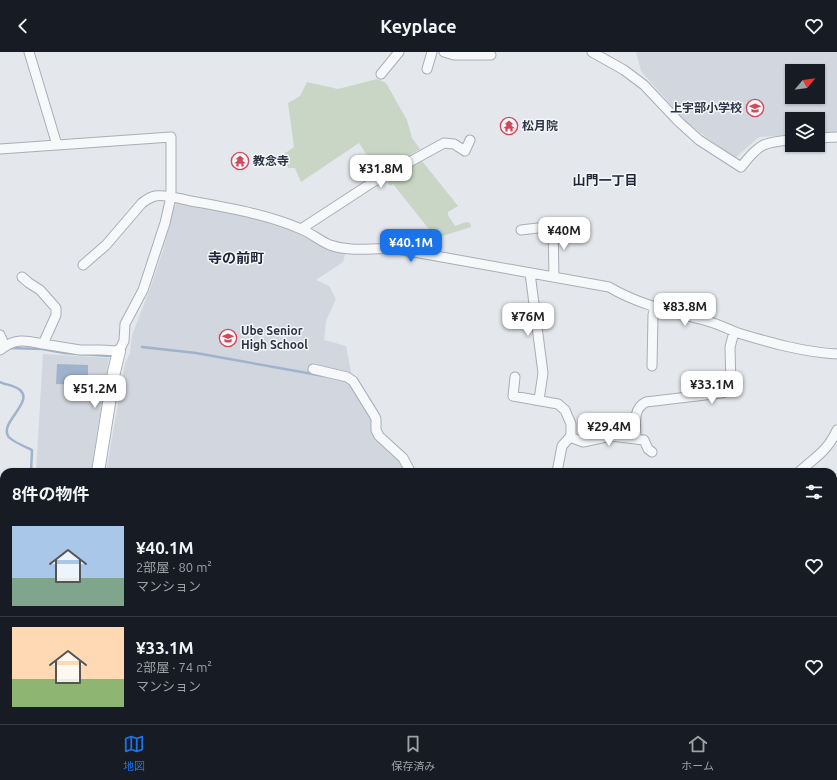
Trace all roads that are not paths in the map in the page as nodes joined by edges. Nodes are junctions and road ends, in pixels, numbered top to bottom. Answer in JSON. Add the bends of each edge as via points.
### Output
{"nodes":[{"id":1,"x":29,"y":52,"type":"edge"},
{"id":2,"x":399,"y":52,"type":"edge"},
{"id":3,"x":432,"y":52,"type":"edge"},
{"id":4,"x":444,"y":52,"type":"edge"},
{"id":5,"x":592,"y":52,"type":"edge"},
{"id":6,"x":491,"y":55,"type":"dead end"},
{"id":7,"x":427,"y":69,"type":"dead end"},
{"id":8,"x":381,"y":74,"type":"dead end"},
{"id":9,"x":837,"y":137,"type":"edge"},
{"id":10,"x":825,"y":138,"type":"edge"},
{"id":11,"x":470,"y":140,"type":"dead end"},
{"id":12,"x":785,"y":140,"type":"edge"},
{"id":13,"x":57,"y":145,"type":"junction"},
{"id":14,"x":0,"y":149,"type":"edge"},
{"id":15,"x":171,"y":197,"type":"junction"},
{"id":16,"x":571,"y":224,"type":"dead end"},
{"id":17,"x":553,"y":226,"type":"junction"},
{"id":18,"x":301,"y":229,"type":"junction"},
{"id":19,"x":522,"y":230,"type":"dead end"},
{"id":20,"x":83,"y":265,"type":"dead end"},
{"id":21,"x":530,"y":273,"type":"junction"},
{"id":22,"x":22,"y":277,"type":"dead end"},
{"id":23,"x":554,"y":277,"type":"junction"},
{"id":24,"x":655,"y":306,"type":"junction"},
{"id":25,"x":734,"y":332,"type":"junction"},
{"id":26,"x":0,"y":336,"type":"edge"},
{"id":27,"x":43,"y":344,"type":"junction"},
{"id":28,"x":3,"y":348,"type":"edge"},
{"id":29,"x":119,"y":352,"type":"junction"},
{"id":30,"x":837,"y":354,"type":"edge"},
{"id":31,"x":652,"y":366,"type":"dead end"},
{"id":32,"x":313,"y":369,"type":"dead end"},
{"id":33,"x":515,"y":377,"type":"dead end"},
{"id":34,"x":539,"y":400,"type":"junction"},
{"id":35,"x":837,"y":430,"type":"edge"},
{"id":36,"x":570,"y":438,"type":"junction"},
{"id":37,"x":636,"y":438,"type":"junction"},
{"id":38,"x":652,"y":452,"type":"dead end"},
{"id":39,"x":99,"y":468,"type":"edge"},
{"id":40,"x":408,"y":468,"type":"edge"},
{"id":41,"x":558,"y":468,"type":"edge"},
{"id":42,"x":804,"y":468,"type":"edge"}],
"edges":[{"from":1,"to":13,"type":"street"},
{"from":2,"to":8,"type":"street"},
{"from":3,"to":7,"type":"street"},
{"from":4,"to":6,"type":"street","via":[[454,55]]},
{"from":5,"to":12,"type":"street","via":[[644,85],[699,140],[741,167],[762,145]]},
{"from":9,"to":10,"type":"street"},
{"from":11,"to":18,"type":"street","via":[[465,151],[454,144],[444,143],[373,182]]},
{"from":13,"to":14,"type":"street"},
{"from":13,"to":15,"type":"street","via":[[171,137]]},
{"from":15,"to":18,"type":"street","via":[[239,209]]},
{"from":15,"to":20,"type":"street","via":[[156,196],[142,203],[106,245]]},
{"from":15,"to":29,"type":"street","via":[[159,245],[143,290],[125,324],[124,341]]},
{"from":16,"to":17,"type":"street"},
{"from":17,"to":19,"type":"street"},
{"from":17,"to":23,"type":"street"},
{"from":18,"to":21,"type":"street","via":[[330,245],[348,249],[397,249]]},
{"from":21,"to":23,"type":"street"},
{"from":21,"to":34,"type":"street","via":[[543,373]]},
{"from":22,"to":27,"type":"street","via":[[40,290],[56,308],[56,315]]},
{"from":23,"to":24,"type":"street","via":[[609,288],[623,296]]},
{"from":24,"to":25,"type":"street"},
{"from":24,"to":31,"type":"street"},
{"from":25,"to":30,"type":"street","via":[[805,351]]},
{"from":25,"to":37,"type":"street","via":[[730,347],[731,387],[728,391],[722,394],[641,404],[636,415]]},
{"from":26,"to":28,"type":"street"},
{"from":27,"to":28,"type":"street","via":[[19,340]]},
{"from":27,"to":29,"type":"street","via":[[80,350]]},
{"from":29,"to":39,"type":"street"},
{"from":32,"to":40,"type":"street","via":[[353,381],[376,419],[379,436],[403,458]]},
{"from":33,"to":34,"type":"street","via":[[513,396]]},
{"from":34,"to":36,"type":"street","via":[[558,404],[565,410],[571,424]]},
{"from":35,"to":42,"type":"street","via":[[820,456]]},
{"from":36,"to":37,"type":"street","via":[[583,442],[611,436]]},
{"from":36,"to":41,"type":"street","via":[[562,446]]},
{"from":37,"to":38,"type":"street","via":[[644,440]]}]}
